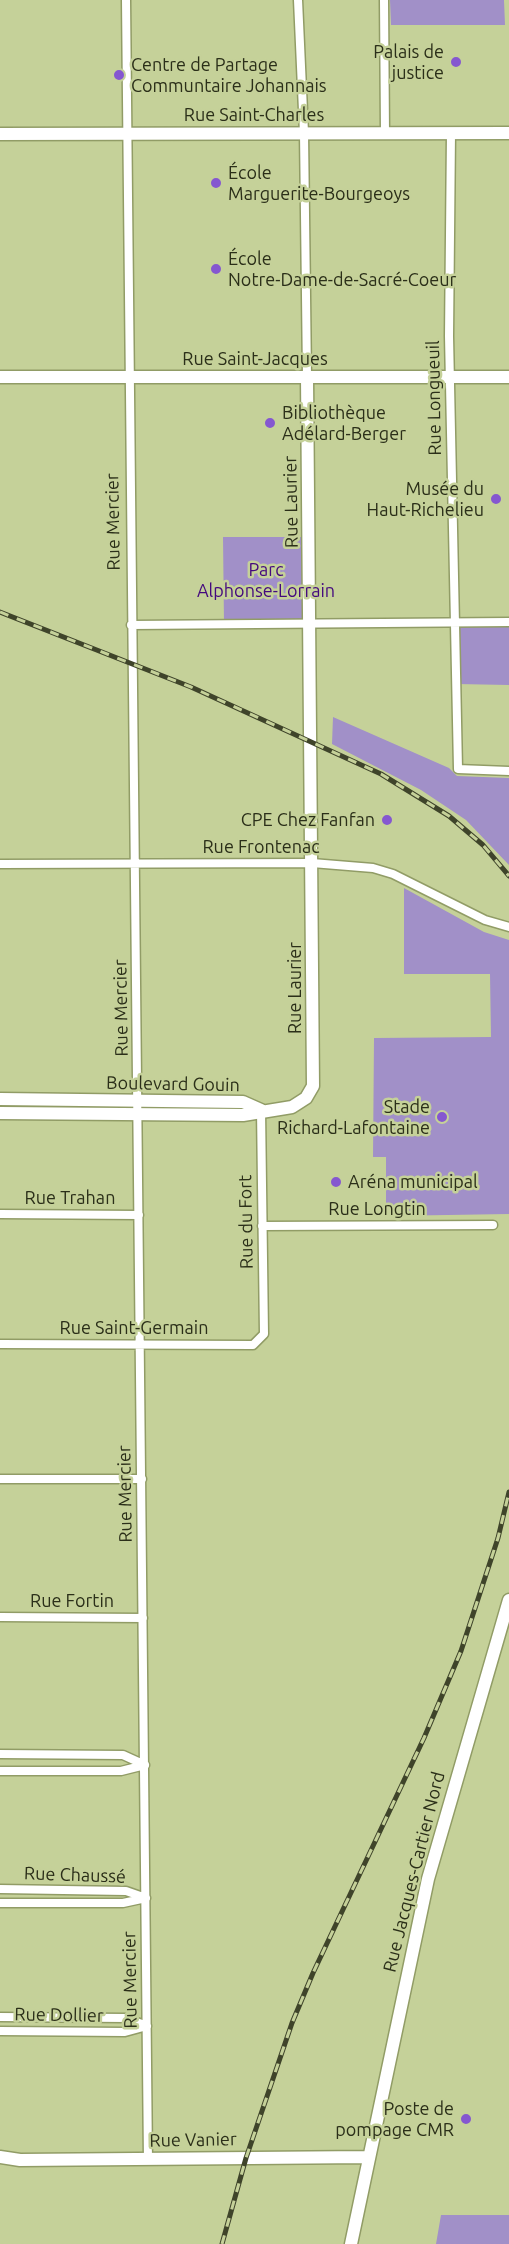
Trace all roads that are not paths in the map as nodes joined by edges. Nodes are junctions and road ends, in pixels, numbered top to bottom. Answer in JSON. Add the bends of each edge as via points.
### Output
{"nodes":[{"id":1,"x":126,"y":0,"type":"edge"},
{"id":2,"x":298,"y":0,"type":"edge"},
{"id":3,"x":384,"y":0,"type":"edge"},
{"id":4,"x":304,"y":133,"type":"junction"},
{"id":5,"x":385,"y":133,"type":"junction"},
{"id":6,"x":451,"y":133,"type":"junction"},
{"id":7,"x":509,"y":133,"type":"edge"},
{"id":8,"x":0,"y":134,"type":"edge"},
{"id":9,"x":127,"y":134,"type":"junction"},
{"id":10,"x":0,"y":377,"type":"edge"},
{"id":11,"x":128,"y":377,"type":"junction"},
{"id":12,"x":307,"y":377,"type":"junction"},
{"id":13,"x":509,"y":377,"type":"edge"},
{"id":14,"x":449,"y":378,"type":"junction"},
{"id":15,"x":509,"y":622,"type":"edge"},
{"id":16,"x":310,"y":623,"type":"junction"},
{"id":17,"x":455,"y":623,"type":"junction"},
{"id":18,"x":131,"y":624,"type":"junction"},
{"id":19,"x":509,"y":771,"type":"edge"},
{"id":20,"x":312,"y":863,"type":"junction"},
{"id":21,"x":0,"y":864,"type":"edge"},
{"id":22,"x":135,"y":864,"type":"junction"},
{"id":23,"x":509,"y":927,"type":"edge"},
{"id":24,"x":0,"y":1100,"type":"edge"},
{"id":25,"x":138,"y":1101,"type":"junction"},
{"id":26,"x":261,"y":1110,"type":"junction"},
{"id":27,"x":0,"y":1113,"type":"edge"},
{"id":28,"x":138,"y":1114,"type":"junction"},
{"id":29,"x":0,"y":1214,"type":"edge"},
{"id":30,"x":139,"y":1215,"type":"junction"},
{"id":31,"x":493,"y":1225,"type":"dead end"},
{"id":32,"x":262,"y":1226,"type":"junction"},
{"id":33,"x":264,"y":1334,"type":"joint"},
{"id":34,"x":0,"y":1344,"type":"edge"},
{"id":35,"x":141,"y":1345,"type":"junction"},
{"id":36,"x":0,"y":1479,"type":"edge"},
{"id":37,"x":142,"y":1479,"type":"junction"},
{"id":38,"x":509,"y":1600,"type":"edge"},
{"id":39,"x":0,"y":1617,"type":"edge"},
{"id":40,"x":143,"y":1618,"type":"junction"},
{"id":41,"x":0,"y":1754,"type":"edge"},
{"id":42,"x":145,"y":1765,"type":"junction"},
{"id":43,"x":0,"y":1771,"type":"edge"},
{"id":44,"x":0,"y":1889,"type":"edge"},
{"id":45,"x":146,"y":1898,"type":"junction"},
{"id":46,"x":0,"y":1903,"type":"edge"},
{"id":47,"x":0,"y":2017,"type":"edge"},
{"id":48,"x":0,"y":2025,"type":"edge"},
{"id":49,"x":147,"y":2026,"type":"junction"},
{"id":50,"x":0,"y":2031,"type":"edge"},
{"id":51,"x":0,"y":2157,"type":"edge"},
{"id":52,"x":367,"y":2157,"type":"junction"},
{"id":53,"x":148,"y":2159,"type":"junction"},
{"id":54,"x":20,"y":2160,"type":"junction"},
{"id":55,"x":0,"y":2164,"type":"edge"},
{"id":56,"x":351,"y":2244,"type":"edge"}],
"edges":[{"from":1,"to":9,"type":"street","name":"Rue Mercier"},
{"from":2,"to":4,"type":"street","name":"Rue Laurier"},
{"from":3,"to":5,"type":"street"},
{"from":4,"to":5,"type":"street","name":"Rue Saint-Charles"},
{"from":4,"to":9,"type":"street","name":"Rue Saint-Charles"},
{"from":4,"to":12,"type":"street","name":"Rue Laurier"},
{"from":5,"to":6,"type":"street","name":"Rue Saint-Charles"},
{"from":6,"to":7,"type":"street","name":"Rue Saint-Charles"},
{"from":6,"to":14,"type":"street","name":"Rue Longueuil"},
{"from":8,"to":9,"type":"street","name":"Rue Saint-Charles"},
{"from":9,"to":11,"type":"street","name":"Rue Mercier"},
{"from":10,"to":11,"type":"street","name":"Rue Saint-Jacques"},
{"from":11,"to":12,"type":"street","name":"Rue Saint-Jacques"},
{"from":11,"to":18,"type":"street","name":"Rue Mercier"},
{"from":12,"to":14,"type":"street","name":"Rue Saint-Jacques"},
{"from":12,"to":16,"type":"street","name":"Rue Laurier"},
{"from":13,"to":14,"type":"street","name":"Rue Saint-Jacques"},
{"from":14,"to":17,"type":"street","name":"Rue Longueuil"},
{"from":15,"to":17,"type":"street"},
{"from":16,"to":17,"type":"street"},
{"from":16,"to":18,"type":"street"},
{"from":16,"to":20,"type":"street","name":"Rue Laurier"},
{"from":17,"to":19,"type":"street","name":"Rue Longueuil","via":[[458,769]]},
{"from":18,"to":22,"type":"street","name":"Rue Mercier"},
{"from":20,"to":22,"type":"street","name":"Rue Frontenac"},
{"from":20,"to":23,"type":"street","name":"Rue Frontenac","via":[[373,868],[393,874],[485,920]]},
{"from":20,"to":26,"type":"street","name":"Rue Laurier","via":[[314,1086],[306,1098],[292,1107]]},
{"from":21,"to":22,"type":"street","name":"Rue Frontenac"},
{"from":22,"to":25,"type":"street","name":"Rue Mercier"},
{"from":24,"to":25,"type":"street","name":"Boulevard Gouin"},
{"from":25,"to":26,"type":"street","name":"Boulevard Gouin","via":[[243,1102]]},
{"from":25,"to":28,"type":"street","name":"Rue Mercier"},
{"from":26,"to":28,"type":"street","name":"Boulevard Gouin","via":[[243,1115]]},
{"from":26,"to":32,"type":"street","name":"Rue du Fort"},
{"from":27,"to":28,"type":"street","name":"Boulevard Gouin"},
{"from":28,"to":30,"type":"street","name":"Rue Mercier"},
{"from":29,"to":30,"type":"street","name":"Rue Trahan"},
{"from":30,"to":35,"type":"street","name":"Rue Mercier"},
{"from":31,"to":32,"type":"street","name":"Rue Longtin"},
{"from":32,"to":33,"type":"street","name":"Rue du Fort"},
{"from":33,"to":35,"type":"street","name":"Rue Saint-Germain","via":[[253,1345]]},
{"from":34,"to":35,"type":"street","name":"Rue Saint-Germain"},
{"from":35,"to":37,"type":"street","name":"Rue Mercier"},
{"from":36,"to":37,"type":"street"},
{"from":37,"to":40,"type":"street","name":"Rue Mercier"},
{"from":38,"to":52,"type":"street","name":"Rue Jacques-Cartier Nord","via":[[428,1879]]},
{"from":39,"to":40,"type":"street","name":"Rue Fortin"},
{"from":40,"to":42,"type":"street","name":"Rue Mercier"},
{"from":41,"to":42,"type":"street","via":[[123,1755]]},
{"from":42,"to":43,"type":"street","via":[[121,1771]]},
{"from":42,"to":45,"type":"street","name":"Rue Mercier"},
{"from":44,"to":45,"type":"street","name":"Rue Chaussé","via":[[126,1891]]},
{"from":45,"to":46,"type":"street","name":"Rue Chaussé","via":[[123,1903]]},
{"from":45,"to":49,"type":"street","name":"Rue Mercier"},
{"from":47,"to":49,"type":"street","name":"Rue Dollier","via":[[126,2018]]},
{"from":48,"to":50,"type":"street","name":"Rue Dollier"},
{"from":49,"to":50,"type":"street","name":"Rue Dollier","via":[[125,2032]]},
{"from":49,"to":53,"type":"street","name":"Rue Mercier"},
{"from":51,"to":54,"type":"street","name":"Rue Vanier"},
{"from":52,"to":53,"type":"street","name":"Rue Vanier"},
{"from":52,"to":56,"type":"street","name":"Rue Jacques-Cartier Nord"},
{"from":53,"to":54,"type":"street","name":"Rue Vanier"},
{"from":54,"to":55,"type":"street","name":"Rue Vanier"}]}
